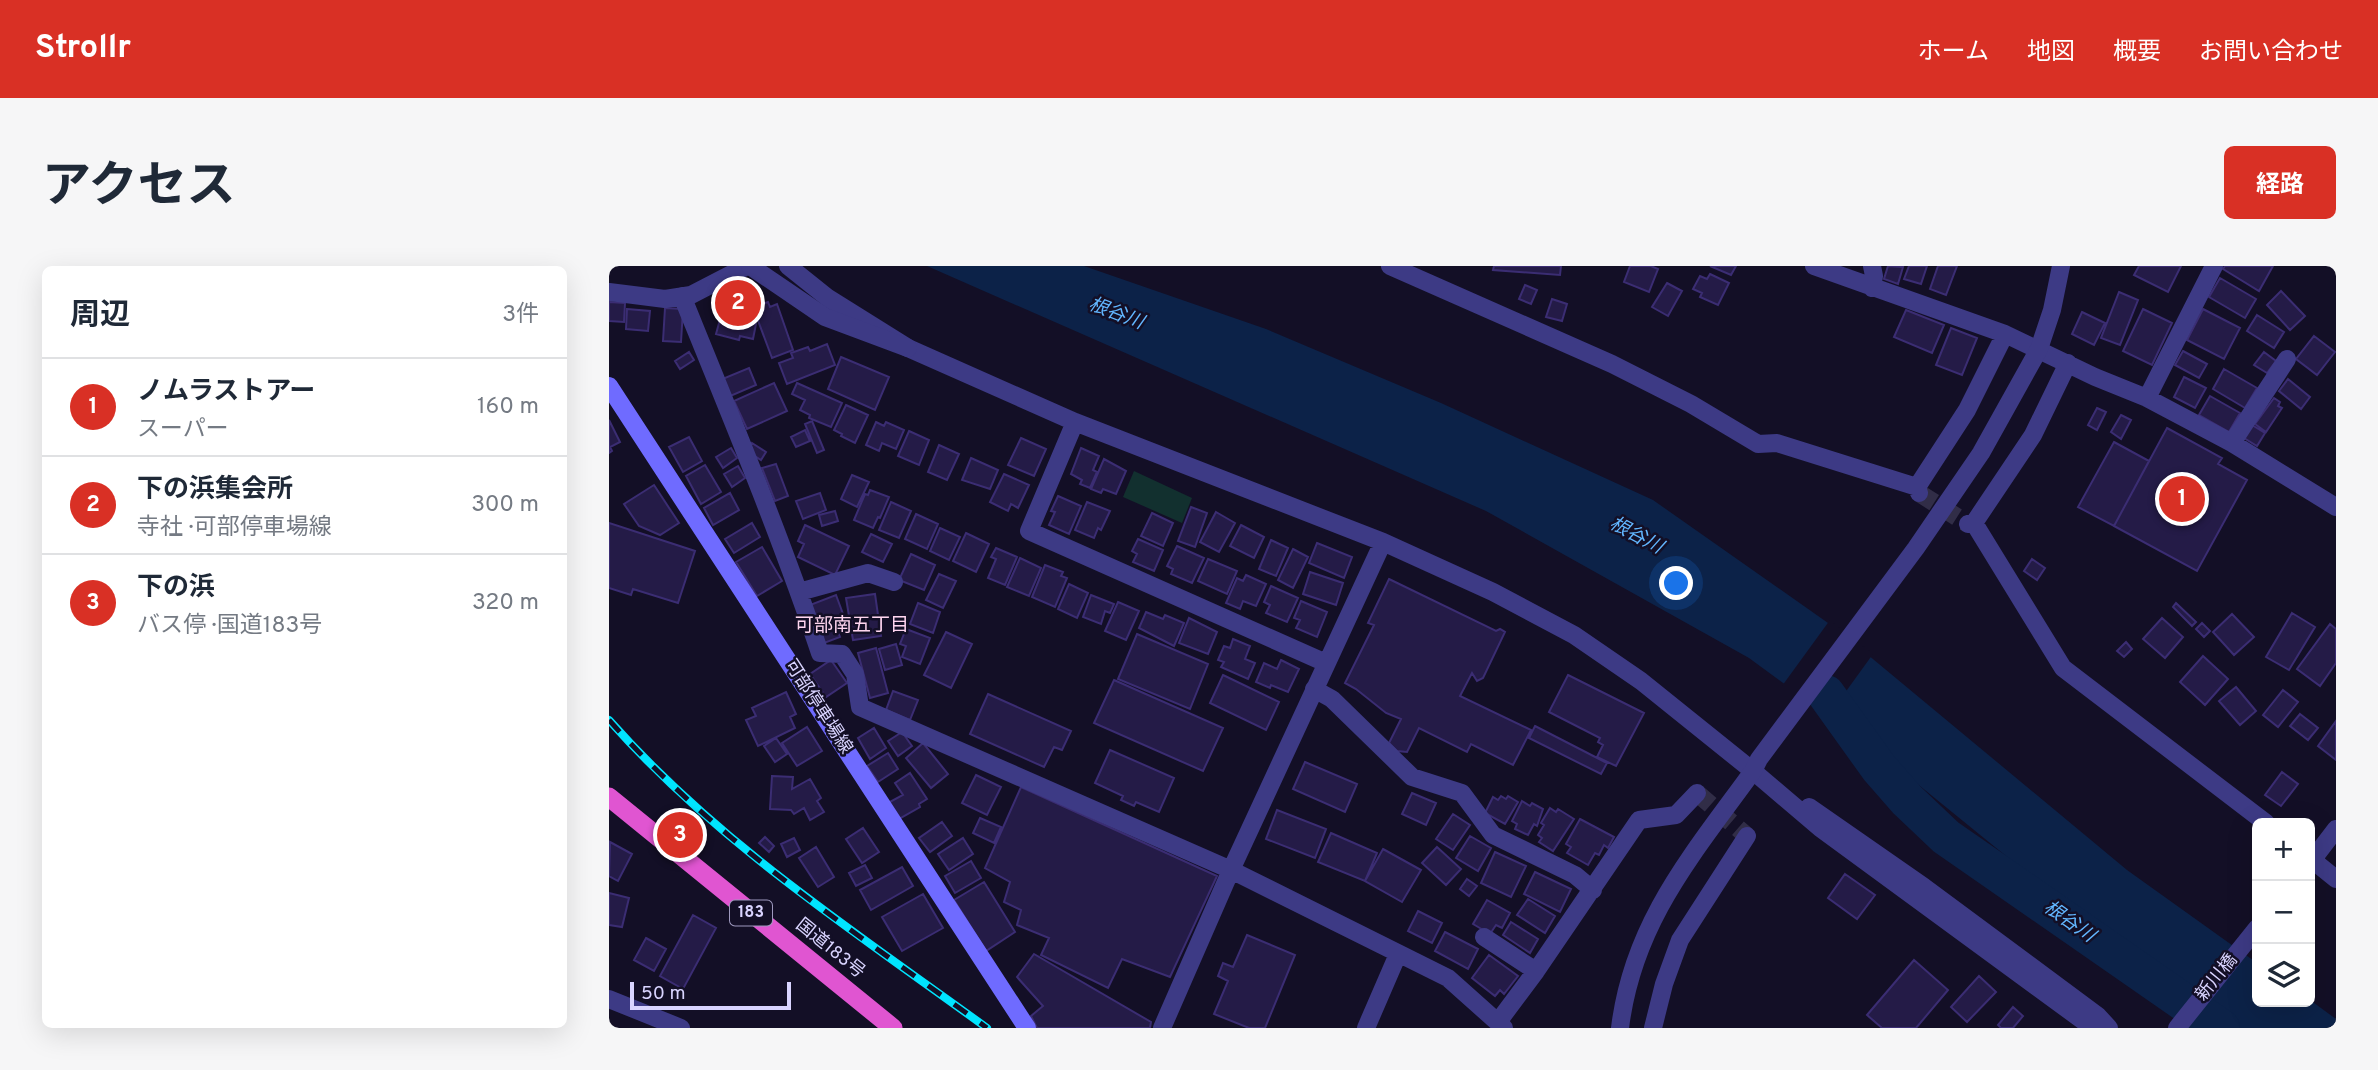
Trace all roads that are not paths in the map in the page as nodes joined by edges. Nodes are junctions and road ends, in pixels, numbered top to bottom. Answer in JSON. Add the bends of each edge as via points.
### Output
{"nodes":[{"id":1,"x":749,"y":266,"type":"edge"},
{"id":2,"x":788,"y":266,"type":"edge"},
{"id":3,"x":1390,"y":266,"type":"edge"},
{"id":4,"x":1814,"y":266,"type":"edge"},
{"id":5,"x":1872,"y":266,"type":"edge"},
{"id":6,"x":2061,"y":266,"type":"edge"},
{"id":7,"x":2214,"y":266,"type":"edge"},
{"id":8,"x":1872,"y":288,"type":"junction"},
{"id":9,"x":609,"y":292,"type":"edge"},
{"id":10,"x":683,"y":296,"type":"junction"},
{"id":11,"x":2005,"y":334,"type":"junction"},
{"id":12,"x":908,"y":348,"type":"junction"},
{"id":13,"x":2039,"y":349,"type":"junction"},
{"id":14,"x":2287,"y":359,"type":"dead end"},
{"id":15,"x":2068,"y":363,"type":"junction"},
{"id":16,"x":609,"y":386,"type":"edge"},
{"id":17,"x":2147,"y":398,"type":"junction"},
{"id":18,"x":614,"y":406,"type":"edge"},
{"id":19,"x":1075,"y":422,"type":"junction"},
{"id":20,"x":2232,"y":443,"type":"junction"},
{"id":21,"x":2336,"y":507,"type":"edge"},
{"id":22,"x":1383,"y":542,"type":"junction"},
{"id":23,"x":894,"y":582,"type":"dead end"},
{"id":24,"x":799,"y":592,"type":"junction"},
{"id":25,"x":1326,"y":663,"type":"junction"},
{"id":26,"x":1314,"y":689,"type":"junction"},
{"id":27,"x":1756,"y":765,"type":"junction"},
{"id":28,"x":1697,"y":793,"type":"dead end"},
{"id":29,"x":609,"y":797,"type":"edge"},
{"id":30,"x":2259,"y":818,"type":"edge"},
{"id":31,"x":2336,"y":829,"type":"edge"},
{"id":32,"x":1747,"y":836,"type":"dead end"},
{"id":33,"x":2315,"y":855,"type":"edge"},
{"id":34,"x":2315,"y":863,"type":"edge"},
{"id":35,"x":1231,"y":870,"type":"junction"},
{"id":36,"x":2336,"y":879,"type":"edge"},
{"id":37,"x":1593,"y":890,"type":"junction"},
{"id":38,"x":2252,"y":934,"type":"edge"},
{"id":39,"x":1484,"y":937,"type":"dead end"},
{"id":40,"x":1398,"y":954,"type":"junction"},
{"id":41,"x":1537,"y":971,"type":"junction"},
{"id":42,"x":609,"y":999,"type":"edge"},
{"id":43,"x":1501,"y":1025,"type":"edge"},
{"id":44,"x":681,"y":1028,"type":"edge"},
{"id":45,"x":893,"y":1028,"type":"edge"},
{"id":46,"x":1027,"y":1028,"type":"edge"},
{"id":47,"x":1162,"y":1028,"type":"edge"},
{"id":48,"x":1366,"y":1028,"type":"edge"},
{"id":49,"x":1620,"y":1028,"type":"edge"},
{"id":50,"x":1653,"y":1028,"type":"edge"},
{"id":51,"x":2093,"y":1028,"type":"edge"},
{"id":52,"x":2109,"y":1028,"type":"edge"},
{"id":53,"x":2177,"y":1028,"type":"edge"}],
"edges":[{"from":1,"to":10,"type":"street"},
{"from":1,"to":12,"type":"street","via":[[825,317]]},
{"from":2,"to":12,"type":"street","via":[[828,298]]},
{"from":3,"to":11,"type":"street","via":[[1612,364],[1758,444],[1777,443],[1918,490],[1967,410]]},
{"from":4,"to":8,"type":"street"},
{"from":5,"to":8,"type":"street"},
{"from":6,"to":13,"type":"street"},
{"from":7,"to":17,"type":"street"},
{"from":8,"to":11,"type":"street"},
{"from":9,"to":10,"type":"street","via":[[665,299]]},
{"from":10,"to":24,"type":"street"},
{"from":11,"to":13,"type":"street"},
{"from":12,"to":19,"type":"street"},
{"from":13,"to":15,"type":"street"},
{"from":13,"to":27,"type":"street","via":[[1981,453]]},
{"from":14,"to":20,"type":"street"},
{"from":15,"to":17,"type":"street"},
{"from":15,"to":30,"type":"street","via":[[2033,435],[1971,523],[2063,668]]},
{"from":16,"to":18,"type":"main road","name":"可部停車場線"},
{"from":17,"to":20,"type":"street"},
{"from":18,"to":46,"type":"main road","name":"可部停車場線"},
{"from":19,"to":22,"type":"street"},
{"from":19,"to":25,"type":"street","via":[[1029,531]]},
{"from":20,"to":21,"type":"street"},
{"from":22,"to":25,"type":"street"},
{"from":22,"to":27,"type":"street","via":[[1574,635]]},
{"from":23,"to":24,"type":"street","via":[[869,573]]},
{"from":24,"to":35,"type":"street","via":[[820,653],[842,654],[855,674],[860,707]]},
{"from":25,"to":26,"type":"street"},
{"from":26,"to":35,"type":"street"},
{"from":26,"to":37,"type":"street","via":[[1332,699],[1412,777],[1462,793],[1493,835],[1575,875]]},
{"from":27,"to":49,"type":"street","via":[[1658,907],[1632,969]]},
{"from":27,"to":51,"type":"street","via":[[1820,828]]},
{"from":27,"to":52,"type":"street"},
{"from":28,"to":37,"type":"street","via":[[1676,815],[1639,820]]},
{"from":29,"to":45,"type":"highway","name":"国道183号","number":"183"},
{"from":31,"to":33,"type":"street"},
{"from":32,"to":50,"type":"street","via":[[1679,940]]},
{"from":34,"to":36,"type":"street"},
{"from":35,"to":40,"type":"street"},
{"from":35,"to":47,"type":"street"},
{"from":37,"to":41,"type":"street"},
{"from":38,"to":53,"type":"street","name":"新川橋"},
{"from":39,"to":41,"type":"street"},
{"from":40,"to":43,"type":"street","via":[[1448,978]]},
{"from":40,"to":48,"type":"street"},
{"from":41,"to":43,"type":"street"},
{"from":42,"to":44,"type":"street"}]}
